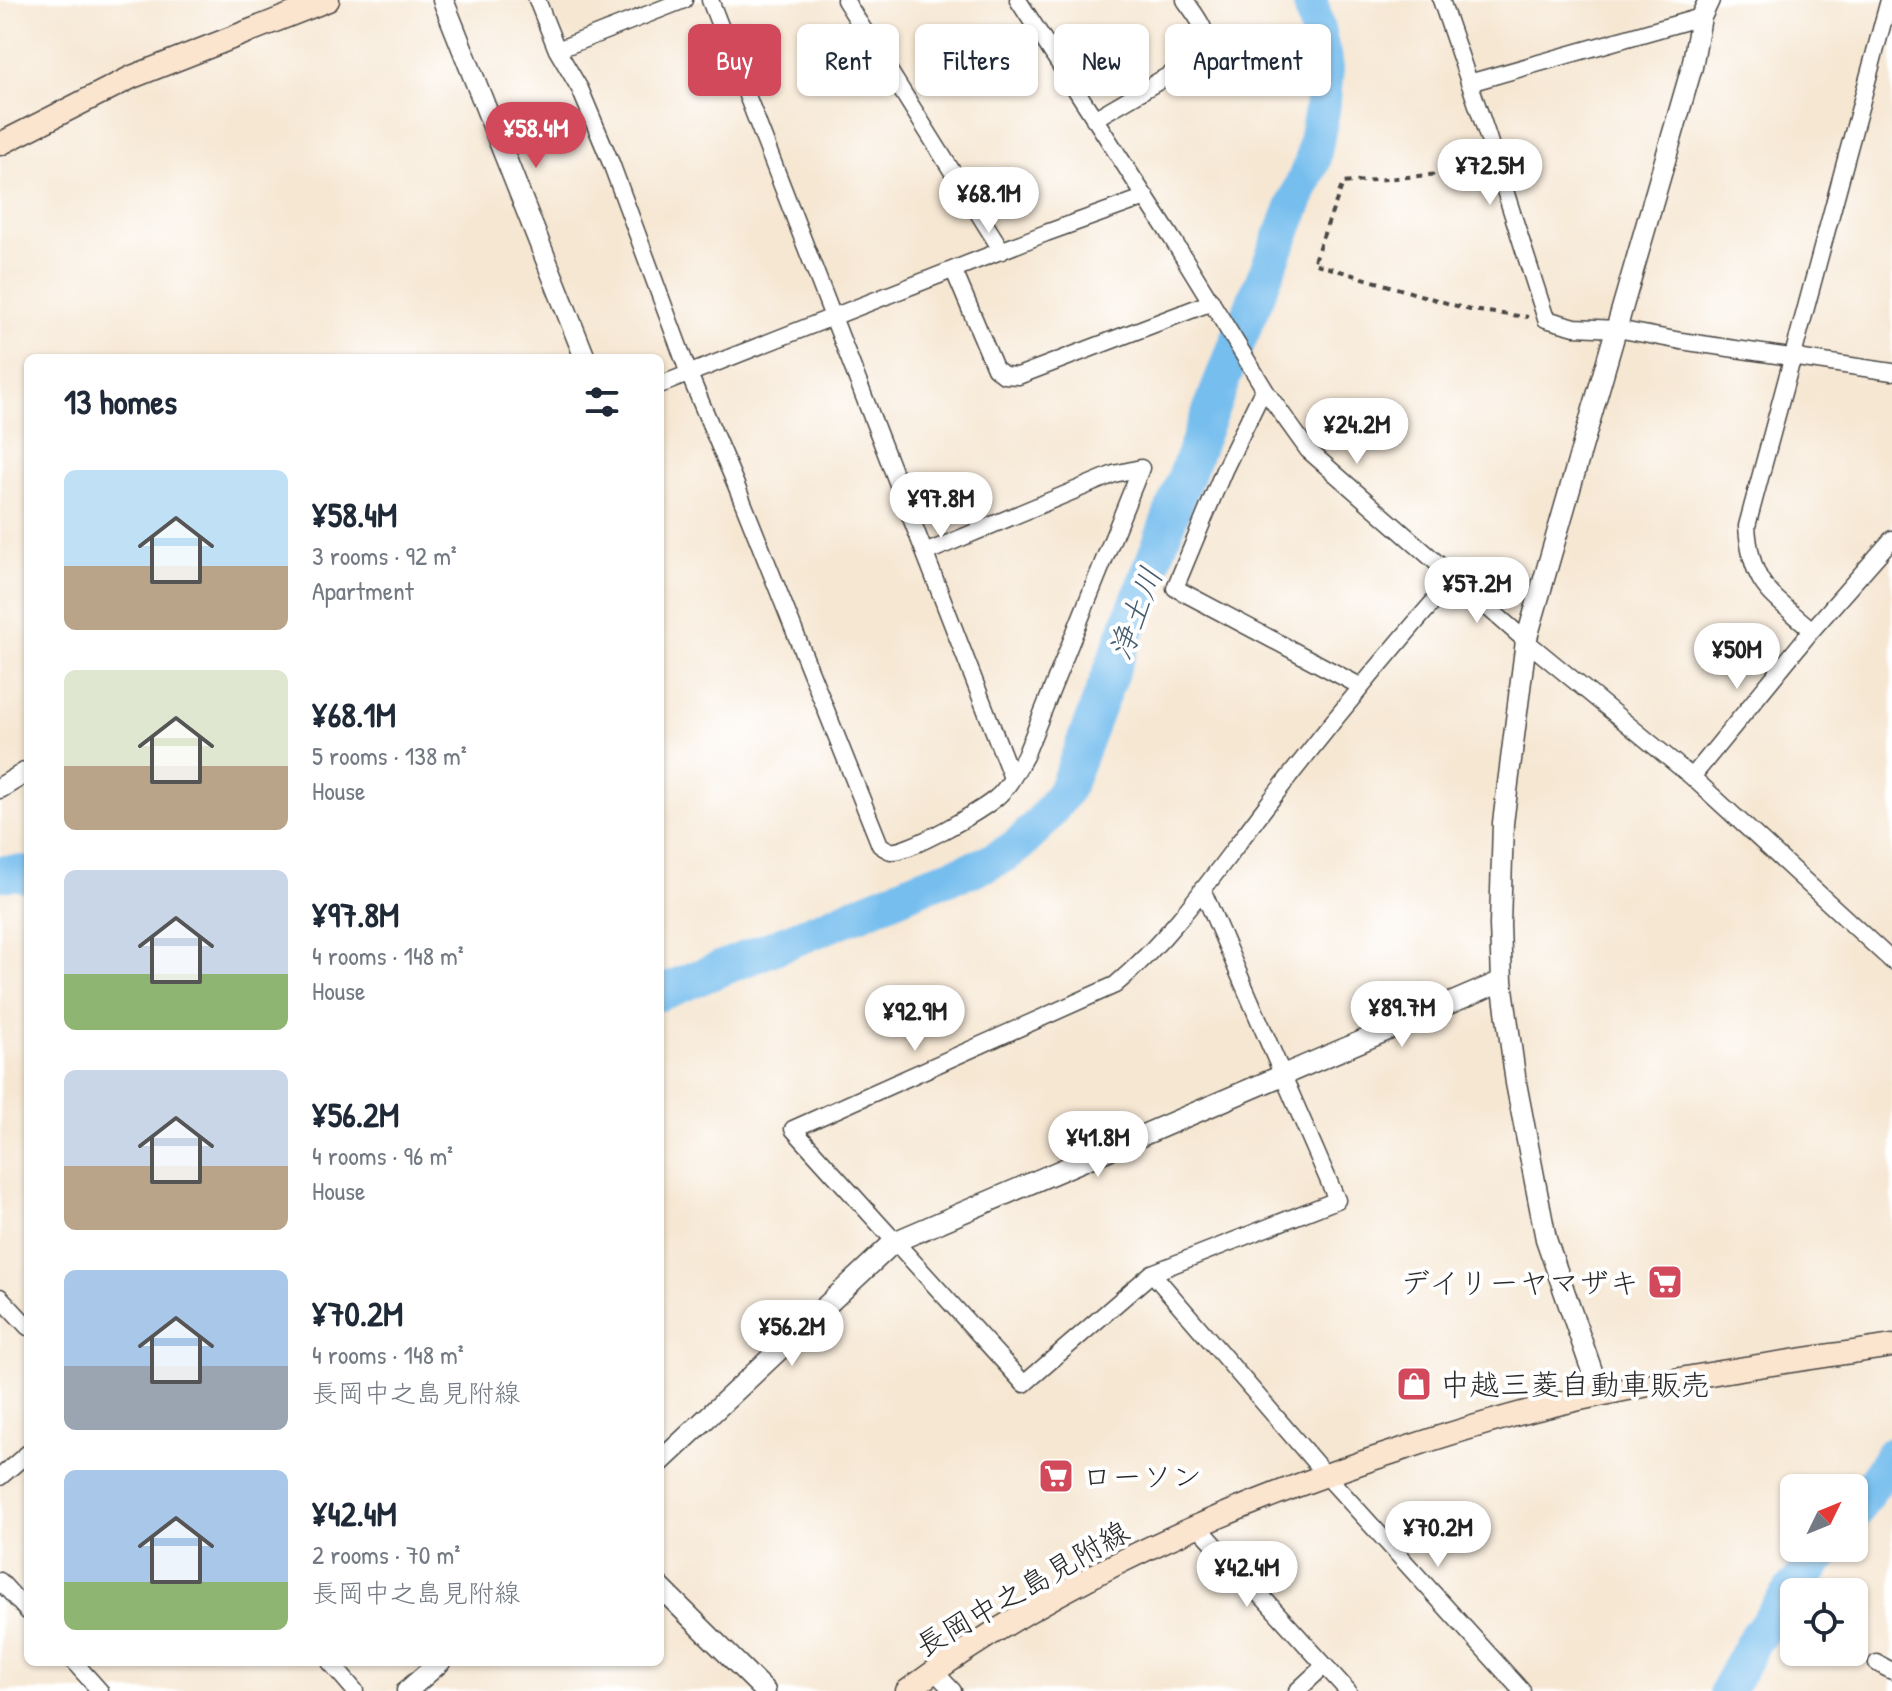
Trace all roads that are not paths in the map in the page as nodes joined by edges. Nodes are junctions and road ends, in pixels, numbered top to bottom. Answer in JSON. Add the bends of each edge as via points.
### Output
{"nodes":[{"id":1,"x":328,"y":0,"type":"edge"},
{"id":2,"x":443,"y":0,"type":"edge"},
{"id":3,"x":537,"y":0,"type":"edge"},
{"id":4,"x":684,"y":0,"type":"edge"},
{"id":5,"x":710,"y":0,"type":"edge"},
{"id":6,"x":845,"y":0,"type":"edge"},
{"id":7,"x":1018,"y":0,"type":"edge"},
{"id":8,"x":1185,"y":0,"type":"edge"},
{"id":9,"x":1441,"y":0,"type":"edge"},
{"id":10,"x":1889,"y":0,"type":"edge"},
{"id":11,"x":1705,"y":9,"type":"edge"},
{"id":12,"x":557,"y":50,"type":"junction"},
{"id":13,"x":1469,"y":83,"type":"junction"},
{"id":14,"x":1094,"y":119,"type":"junction"},
{"id":15,"x":0,"y":144,"type":"edge"},
{"id":16,"x":1146,"y":197,"type":"junction"},
{"id":17,"x":1002,"y":251,"type":"junction"},
{"id":18,"x":954,"y":271,"type":"junction"},
{"id":19,"x":1215,"y":307,"type":"junction"},
{"id":20,"x":833,"y":317,"type":"junction"},
{"id":21,"x":1617,"y":329,"type":"junction"},
{"id":22,"x":583,"y":354,"type":"edge"},
{"id":23,"x":1791,"y":358,"type":"junction"},
{"id":24,"x":1892,"y":372,"type":"edge"},
{"id":25,"x":689,"y":374,"type":"junction"},
{"id":26,"x":664,"y":383,"type":"edge"},
{"id":27,"x":1264,"y":388,"type":"junction"},
{"id":28,"x":1892,"y":539,"type":"edge"},
{"id":29,"x":925,"y":553,"type":"junction"},
{"id":30,"x":1454,"y":578,"type":"junction"},
{"id":31,"x":1812,"y":630,"type":"junction"},
{"id":32,"x":1526,"y":641,"type":"junction"},
{"id":33,"x":1360,"y":686,"type":"junction"},
{"id":34,"x":24,"y":773,"type":"edge"},
{"id":35,"x":1692,"y":777,"type":"junction"},
{"id":36,"x":1012,"y":778,"type":"junction"},
{"id":37,"x":0,"y":788,"type":"edge"},
{"id":38,"x":1202,"y":889,"type":"junction"},
{"id":39,"x":1892,"y":961,"type":"edge"},
{"id":40,"x":1502,"y":981,"type":"junction"},
{"id":41,"x":1285,"y":1076,"type":"junction"},
{"id":42,"x":894,"y":1242,"type":"junction"},
{"id":43,"x":1152,"y":1273,"type":"junction"},
{"id":44,"x":0,"y":1297,"type":"edge"},
{"id":45,"x":24,"y":1323,"type":"edge"},
{"id":46,"x":1892,"y":1346,"type":"edge"},
{"id":47,"x":1600,"y":1394,"type":"junction"},
{"id":48,"x":24,"y":1456,"type":"edge"},
{"id":49,"x":664,"y":1458,"type":"edge"},
{"id":50,"x":1324,"y":1473,"type":"junction"},
{"id":51,"x":0,"y":1477,"type":"edge"},
{"id":52,"x":1198,"y":1526,"type":"junction"},
{"id":53,"x":0,"y":1581,"type":"edge"},
{"id":54,"x":664,"y":1591,"type":"edge"},
{"id":55,"x":24,"y":1608,"type":"edge"},
{"id":56,"x":1325,"y":1665,"type":"junction"},
{"id":57,"x":78,"y":1666,"type":"edge"},
{"id":58,"x":333,"y":1666,"type":"edge"},
{"id":59,"x":435,"y":1666,"type":"edge"},
{"id":60,"x":934,"y":1671,"type":"junction"},
{"id":61,"x":100,"y":1691,"type":"edge"},
{"id":62,"x":355,"y":1691,"type":"edge"},
{"id":63,"x":407,"y":1691,"type":"edge"},
{"id":64,"x":765,"y":1691,"type":"edge"},
{"id":65,"x":907,"y":1691,"type":"edge"},
{"id":66,"x":953,"y":1691,"type":"edge"},
{"id":67,"x":1297,"y":1691,"type":"edge"},
{"id":68,"x":1348,"y":1691,"type":"edge"},
{"id":69,"x":1522,"y":1691,"type":"edge"}],
"edges":[{"from":1,"to":15,"type":"main road","via":[[132,77]]},
{"from":2,"to":22,"type":"street"},
{"from":3,"to":12,"type":"street"},
{"from":4,"to":12,"type":"street"},
{"from":5,"to":20,"type":"street"},
{"from":6,"to":17,"type":"street"},
{"from":7,"to":14,"type":"street"},
{"from":8,"to":14,"type":"street","via":[[1206,31],[1207,47],[1200,57]]},
{"from":9,"to":13,"type":"street"},
{"from":10,"to":23,"type":"street"},
{"from":11,"to":13,"type":"street"},
{"from":11,"to":21,"type":"street"},
{"from":12,"to":25,"type":"street","via":[[605,148]]},
{"from":13,"to":21,"type":"street","via":[[1546,319]]},
{"from":14,"to":16,"type":"street"},
{"from":16,"to":17,"type":"street"},
{"from":16,"to":19,"type":"street"},
{"from":17,"to":18,"type":"street"},
{"from":18,"to":19,"type":"street","via":[[995,368],[1004,375],[1018,376]]},
{"from":18,"to":20,"type":"street"},
{"from":19,"to":27,"type":"street"},
{"from":20,"to":25,"type":"street"},
{"from":20,"to":29,"type":"street"},
{"from":21,"to":23,"type":"street"},
{"from":21,"to":32,"type":"street"},
{"from":23,"to":24,"type":"street"},
{"from":23,"to":31,"type":"street","via":[[1747,526],[1748,546],[1757,578]]},
{"from":25,"to":26,"type":"street"},
{"from":25,"to":36,"type":"street","via":[[880,845],[891,851],[905,849],[947,828],[998,796]]},
{"from":27,"to":30,"type":"street","via":[[1308,450]]},
{"from":27,"to":33,"type":"street","via":[[1175,588]]},
{"from":28,"to":31,"type":"street"},
{"from":29,"to":36,"type":"street"},
{"from":29,"to":36,"type":"street","via":[[1114,474],[1141,468]]},
{"from":30,"to":32,"type":"street"},
{"from":30,"to":33,"type":"street"},
{"from":31,"to":35,"type":"street"},
{"from":32,"to":35,"type":"street"},
{"from":32,"to":40,"type":"street","via":[[1503,823]]},
{"from":33,"to":38,"type":"street"},
{"from":34,"to":37,"type":"street"},
{"from":35,"to":39,"type":"street"},
{"from":38,"to":41,"type":"street"},
{"from":38,"to":42,"type":"street","via":[[1115,985],[793,1129]]},
{"from":40,"to":41,"type":"street"},
{"from":40,"to":47,"type":"street","via":[[1546,1239]]},
{"from":41,"to":42,"type":"street"},
{"from":41,"to":43,"type":"street","via":[[1337,1200]]},
{"from":42,"to":43,"type":"street","via":[[1024,1384]]},
{"from":42,"to":49,"type":"street"},
{"from":43,"to":50,"type":"street"},
{"from":44,"to":45,"type":"street"},
{"from":46,"to":47,"type":"main road","name":"長岡中之島見附線"},
{"from":47,"to":50,"type":"main road","name":"長岡中之島見附線","via":[[1495,1419]]},
{"from":48,"to":51,"type":"street"},
{"from":50,"to":52,"type":"main road","name":"長岡中之島見附線"},
{"from":50,"to":69,"type":"street"},
{"from":52,"to":56,"type":"street"},
{"from":52,"to":60,"type":"main road","name":"長岡中之島見附線","via":[[1056,1596]]},
{"from":53,"to":55,"type":"street"},
{"from":54,"to":64,"type":"street"},
{"from":56,"to":67,"type":"street"},
{"from":56,"to":68,"type":"street"},
{"from":57,"to":61,"type":"street"},
{"from":58,"to":62,"type":"street"},
{"from":59,"to":63,"type":"street"},
{"from":60,"to":65,"type":"main road","name":"長岡中之島見附線"},
{"from":60,"to":66,"type":"street"}]}
